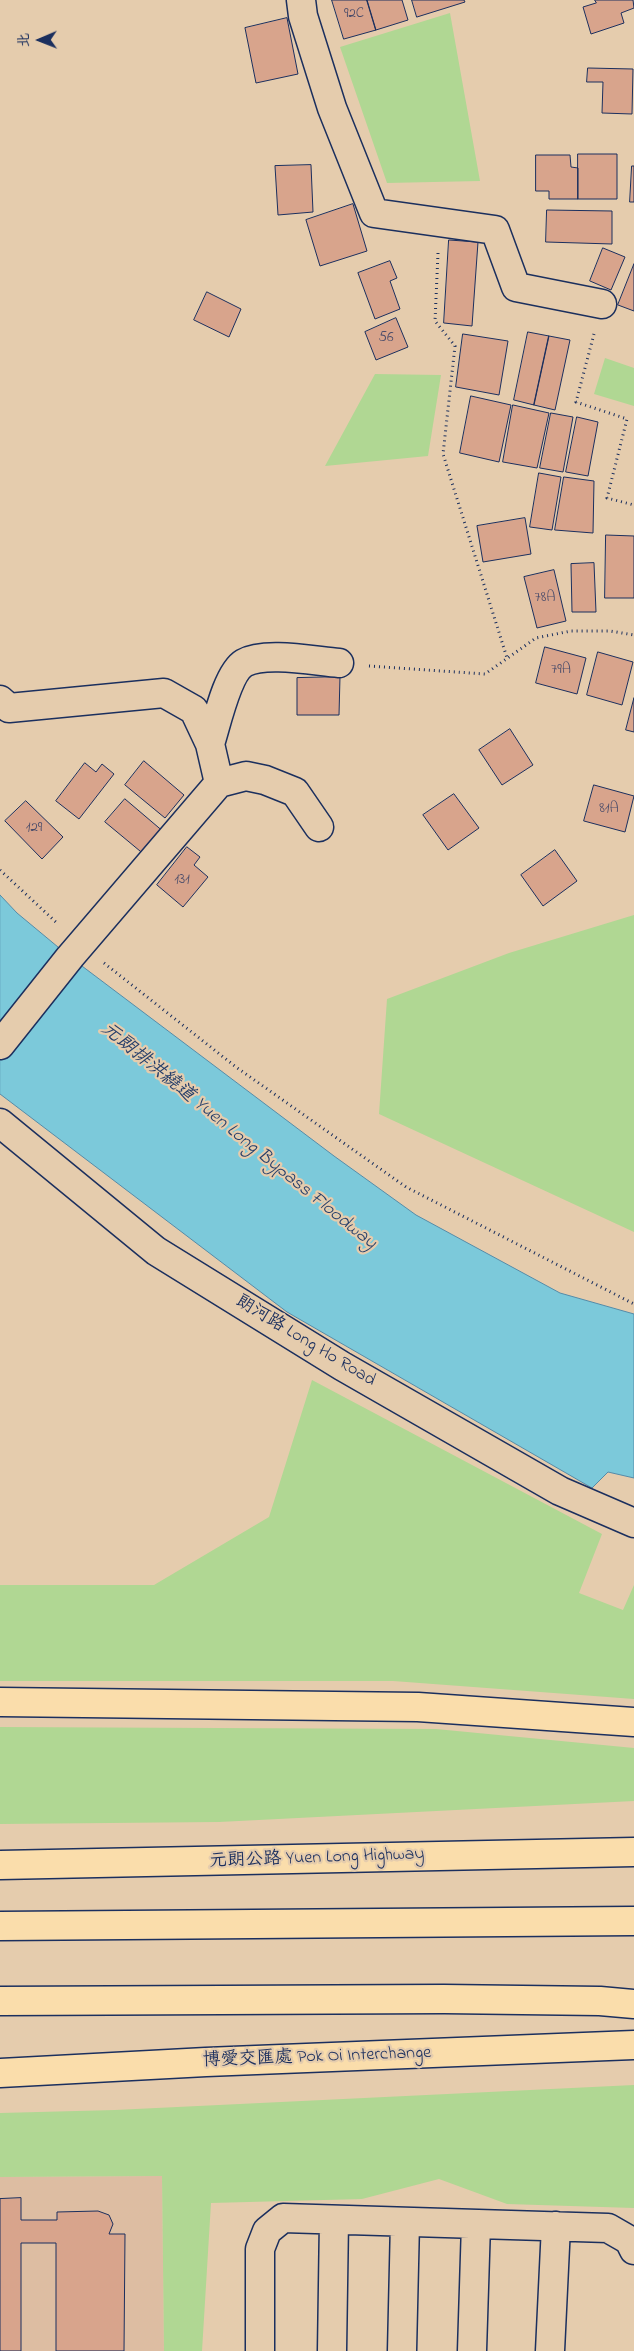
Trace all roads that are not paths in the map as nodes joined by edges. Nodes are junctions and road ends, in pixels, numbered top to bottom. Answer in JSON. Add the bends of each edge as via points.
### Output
{"nodes":[{"id":1,"x":301,"y":0,"type":"edge"},
{"id":2,"x":602,"y":304,"type":"road end"},
{"id":3,"x":339,"y":663,"type":"road end"},
{"id":4,"x":0,"y":700,"type":"edge"},
{"id":5,"x":210,"y":744,"type":"junction"},
{"id":6,"x":219,"y":783,"type":"junction"},
{"id":7,"x":319,"y":827,"type":"dead end"},
{"id":8,"x":0,"y":1045,"type":"edge"},
{"id":9,"x":0,"y":1123,"type":"edge"},
{"id":10,"x":634,"y":1523,"type":"edge"},
{"id":11,"x":0,"y":1702,"type":"edge"},
{"id":12,"x":634,"y":1722,"type":"edge"},
{"id":13,"x":634,"y":1852,"type":"edge"},
{"id":14,"x":0,"y":1865,"type":"edge"},
{"id":15,"x":634,"y":1920,"type":"edge"},
{"id":16,"x":0,"y":1926,"type":"edge"},
{"id":17,"x":0,"y":2001,"type":"edge"},
{"id":18,"x":634,"y":2004,"type":"edge"},
{"id":19,"x":634,"y":2045,"type":"edge"},
{"id":20,"x":0,"y":2073,"type":"edge"},
{"id":21,"x":334,"y":2220,"type":"junction"},
{"id":22,"x":405,"y":2222,"type":"junction"},
{"id":23,"x":476,"y":2224,"type":"junction"},
{"id":24,"x":556,"y":2226,"type":"junction"},
{"id":25,"x":634,"y":2250,"type":"edge"},
{"id":26,"x":260,"y":2351,"type":"edge"},
{"id":27,"x":332,"y":2351,"type":"edge"},
{"id":28,"x":402,"y":2351,"type":"edge"},
{"id":29,"x":472,"y":2351,"type":"edge"},
{"id":30,"x":550,"y":2351,"type":"edge"}],
"edges":[{"from":1,"to":2,"type":"street","via":[[332,108],[374,213],[495,230],[516,287]]},
{"from":3,"to":5,"type":"street","via":[[262,658],[242,664],[232,678]]},
{"from":4,"to":5,"type":"street","via":[[9,708],[164,693],[194,710]]},
{"from":5,"to":6,"type":"street"},
{"from":6,"to":7,"type":"street","via":[[246,776],[295,792]]},
{"from":6,"to":8,"type":"street"},
{"from":9,"to":10,"type":"street","name":"朗河路 Long Ho Road","via":[[156,1251],[342,1366],[551,1486]]},
{"from":11,"to":12,"type":"main road","via":[[418,1708]]},
{"from":13,"to":14,"type":"main road","name":"元朗公路 Yuen Long Highway"},
{"from":15,"to":16,"type":"main road"},
{"from":17,"to":18,"type":"main road","via":[[444,1999],[600,2000]]},
{"from":19,"to":20,"type":"main road","name":"博愛交匯處 Pok Oi Interchange"},
{"from":21,"to":22,"type":"street"},
{"from":21,"to":26,"type":"street","via":[[283,2218],[267,2231],[260,2250]]},
{"from":21,"to":27,"type":"street"},
{"from":22,"to":23,"type":"street"},
{"from":22,"to":28,"type":"street"},
{"from":23,"to":24,"type":"street"},
{"from":23,"to":29,"type":"street"},
{"from":24,"to":25,"type":"street","via":[[608,2228],[629,2240]]},
{"from":24,"to":30,"type":"street"}]}
